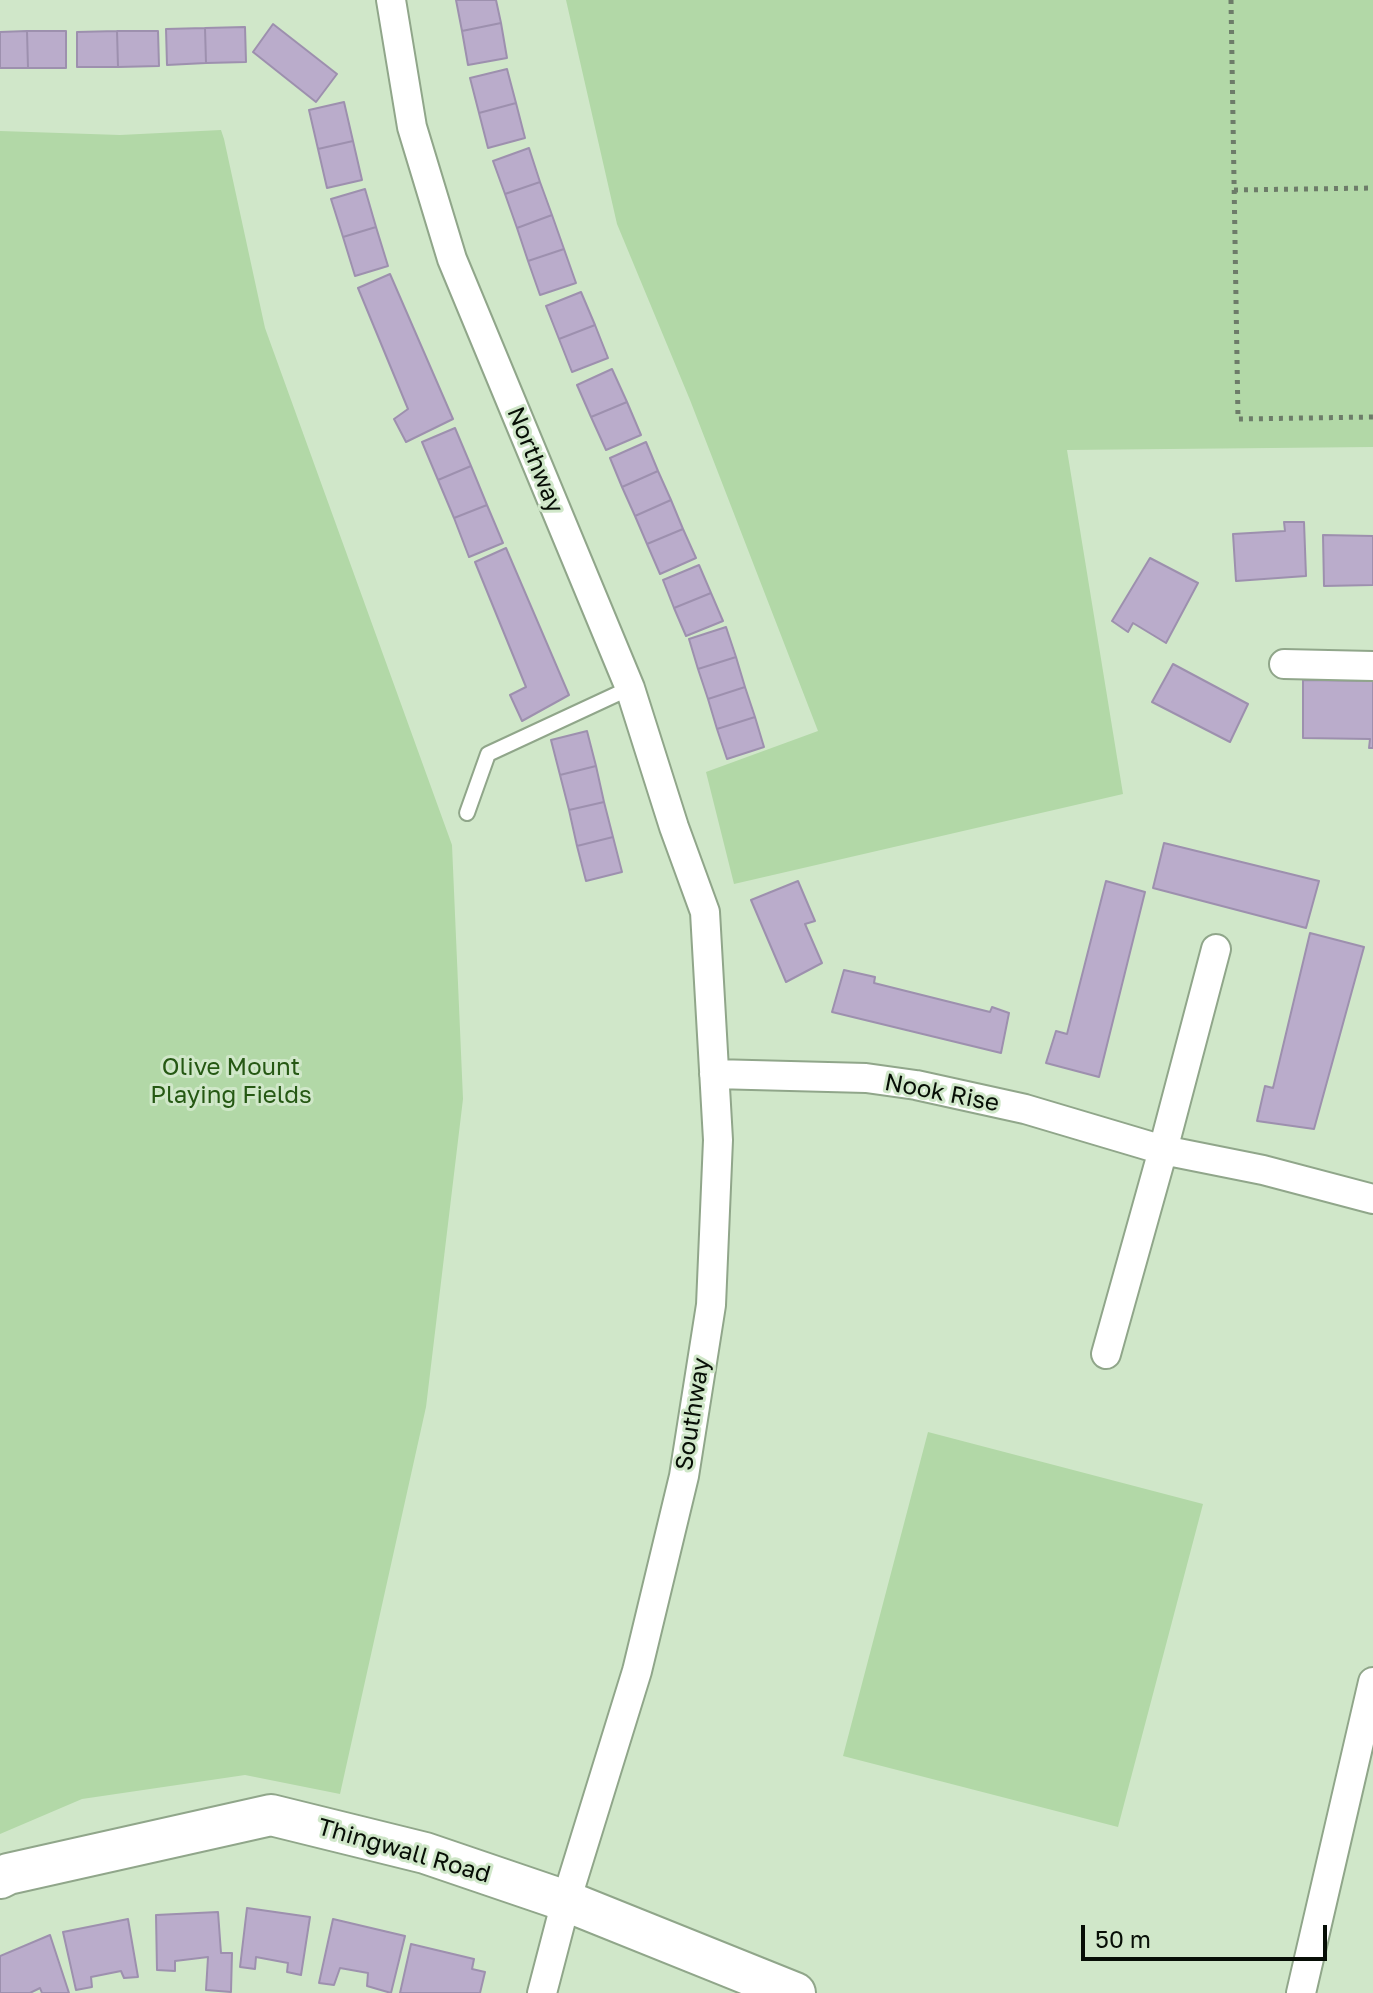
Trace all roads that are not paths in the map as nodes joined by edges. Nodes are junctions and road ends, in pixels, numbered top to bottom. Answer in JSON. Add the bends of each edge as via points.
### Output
{"nodes":[{"id":1,"x":391,"y":0,"type":"edge"},
{"id":2,"x":1284,"y":664,"type":"dead end"},
{"id":3,"x":1373,"y":666,"type":"edge"},
{"id":4,"x":630,"y":688,"type":"junction"},
{"id":5,"x":467,"y":813,"type":"dead end"},
{"id":6,"x":705,"y":912,"type":"joint"},
{"id":7,"x":1216,"y":949,"type":"dead end"},
{"id":8,"x":714,"y":1074,"type":"junction"},
{"id":9,"x":1163,"y":1150,"type":"junction"},
{"id":10,"x":1373,"y":1199,"type":"edge"},
{"id":11,"x":1106,"y":1354,"type":"dead end"},
{"id":12,"x":1373,"y":1682,"type":"edge"},
{"id":13,"x":0,"y":1878,"type":"edge"},
{"id":14,"x":566,"y":1901,"type":"junction"},
{"id":15,"x":542,"y":1993,"type":"edge"},
{"id":16,"x":795,"y":1993,"type":"edge"},
{"id":17,"x":1301,"y":1993,"type":"edge"}],
"edges":[{"from":1,"to":4,"type":"street","name":"Northway","via":[[412,127],[452,259]]},
{"from":2,"to":3,"type":"street"},
{"from":4,"to":5,"type":"lane","via":[[488,754]]},
{"from":4,"to":6,"type":"street","name":"Northway"},
{"from":6,"to":8,"type":"street","name":"Southway"},
{"from":7,"to":9,"type":"street"},
{"from":8,"to":9,"type":"street","name":"Nook Rise","via":[[866,1078],[916,1085],[1025,1109]]},
{"from":8,"to":14,"type":"street","name":"Southway","via":[[718,1140],[711,1305],[684,1476],[637,1671]]},
{"from":9,"to":10,"type":"street","name":"Nook Rise"},
{"from":9,"to":11,"type":"street"},
{"from":12,"to":17,"type":"street"},
{"from":13,"to":14,"type":"street","name":"Thingwall Road","via":[[271,1815],[425,1853]]},
{"from":14,"to":15,"type":"street","name":"Southway"},
{"from":14,"to":16,"type":"street","name":"Thingwall Road"}]}
